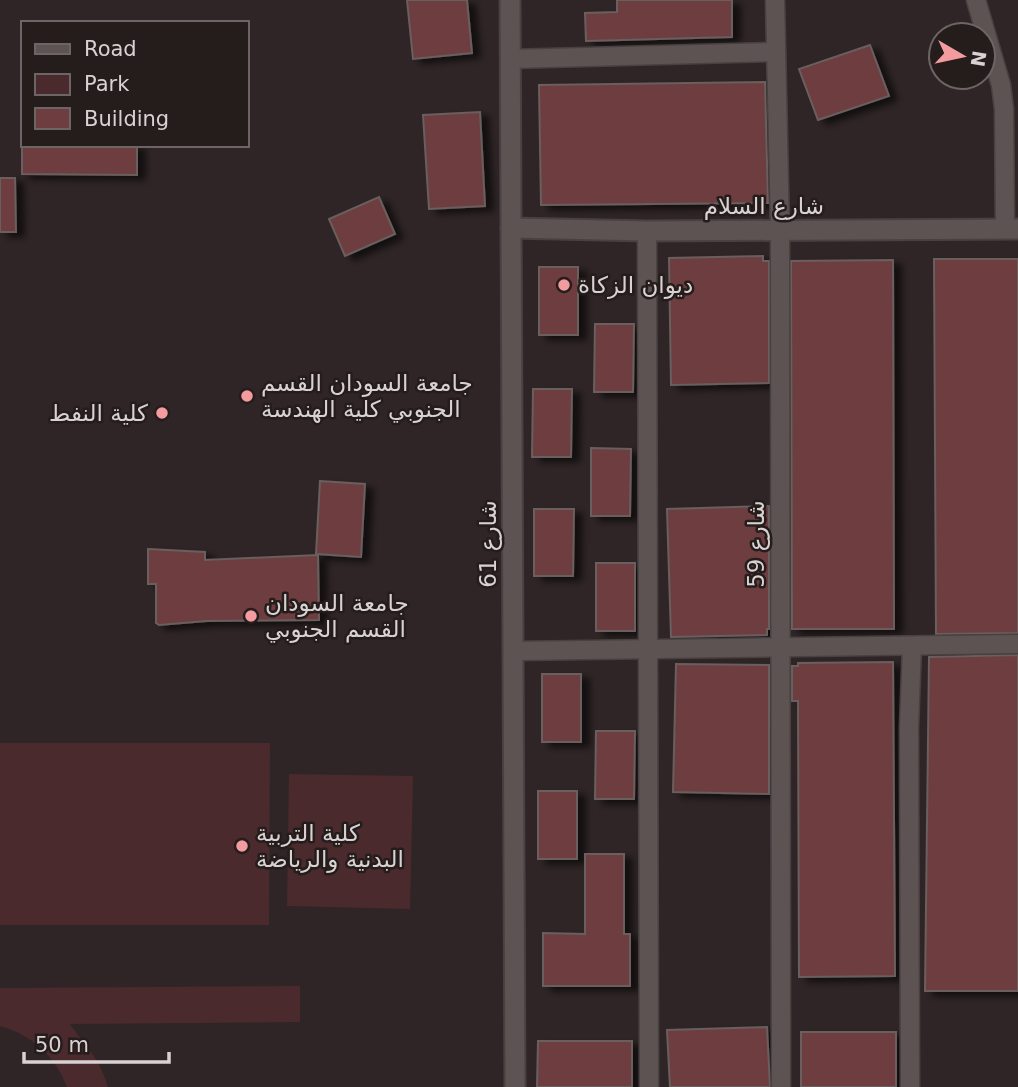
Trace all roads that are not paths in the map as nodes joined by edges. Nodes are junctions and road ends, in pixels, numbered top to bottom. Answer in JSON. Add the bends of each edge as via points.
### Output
{"nodes":[{"id":1,"x":510,"y":0,"type":"edge"},
{"id":2,"x":775,"y":0,"type":"edge"},
{"id":3,"x":976,"y":0,"type":"edge"},
{"id":4,"x":776,"y":52,"type":"junction"},
{"id":5,"x":510,"y":58,"type":"junction"},
{"id":6,"x":511,"y":228,"type":"junction"},
{"id":7,"x":1012,"y":229,"type":"edge"},
{"id":8,"x":780,"y":230,"type":"junction"},
{"id":9,"x":647,"y":231,"type":"junction"},
{"id":10,"x":1018,"y":644,"type":"edge"},
{"id":11,"x":912,"y":646,"type":"junction"},
{"id":12,"x":781,"y":647,"type":"junction"},
{"id":13,"x":649,"y":648,"type":"junction"},
{"id":14,"x":514,"y":651,"type":"junction"},
{"id":15,"x":515,"y":1087,"type":"edge"},
{"id":16,"x":649,"y":1087,"type":"edge"},
{"id":17,"x":780,"y":1087,"type":"edge"},
{"id":18,"x":910,"y":1087,"type":"edge"}],
"edges":[{"from":1,"to":5,"type":"street","name":"شارع 61"},
{"from":2,"to":4,"type":"street","name":"شارع 59"},
{"from":3,"to":7,"type":"street","via":[[1002,85]]},
{"from":4,"to":5,"type":"street"},
{"from":4,"to":8,"type":"street","name":"شارع 59"},
{"from":5,"to":6,"type":"street","name":"شارع 61"},
{"from":6,"to":9,"type":"street","name":"شارع السلام"},
{"from":6,"to":14,"type":"street","name":"شارع 61"},
{"from":7,"to":8,"type":"street","name":"شارع السلام"},
{"from":8,"to":9,"type":"street","name":"شارع السلام"},
{"from":8,"to":12,"type":"street","name":"شارع 59"},
{"from":9,"to":13,"type":"street"},
{"from":10,"to":11,"type":"street"},
{"from":11,"to":12,"type":"street"},
{"from":11,"to":18,"type":"street"},
{"from":12,"to":13,"type":"street"},
{"from":12,"to":17,"type":"street","name":"شارع 59"},
{"from":13,"to":14,"type":"street"},
{"from":13,"to":16,"type":"street"},
{"from":14,"to":15,"type":"street","name":"شارع 61"}]}
